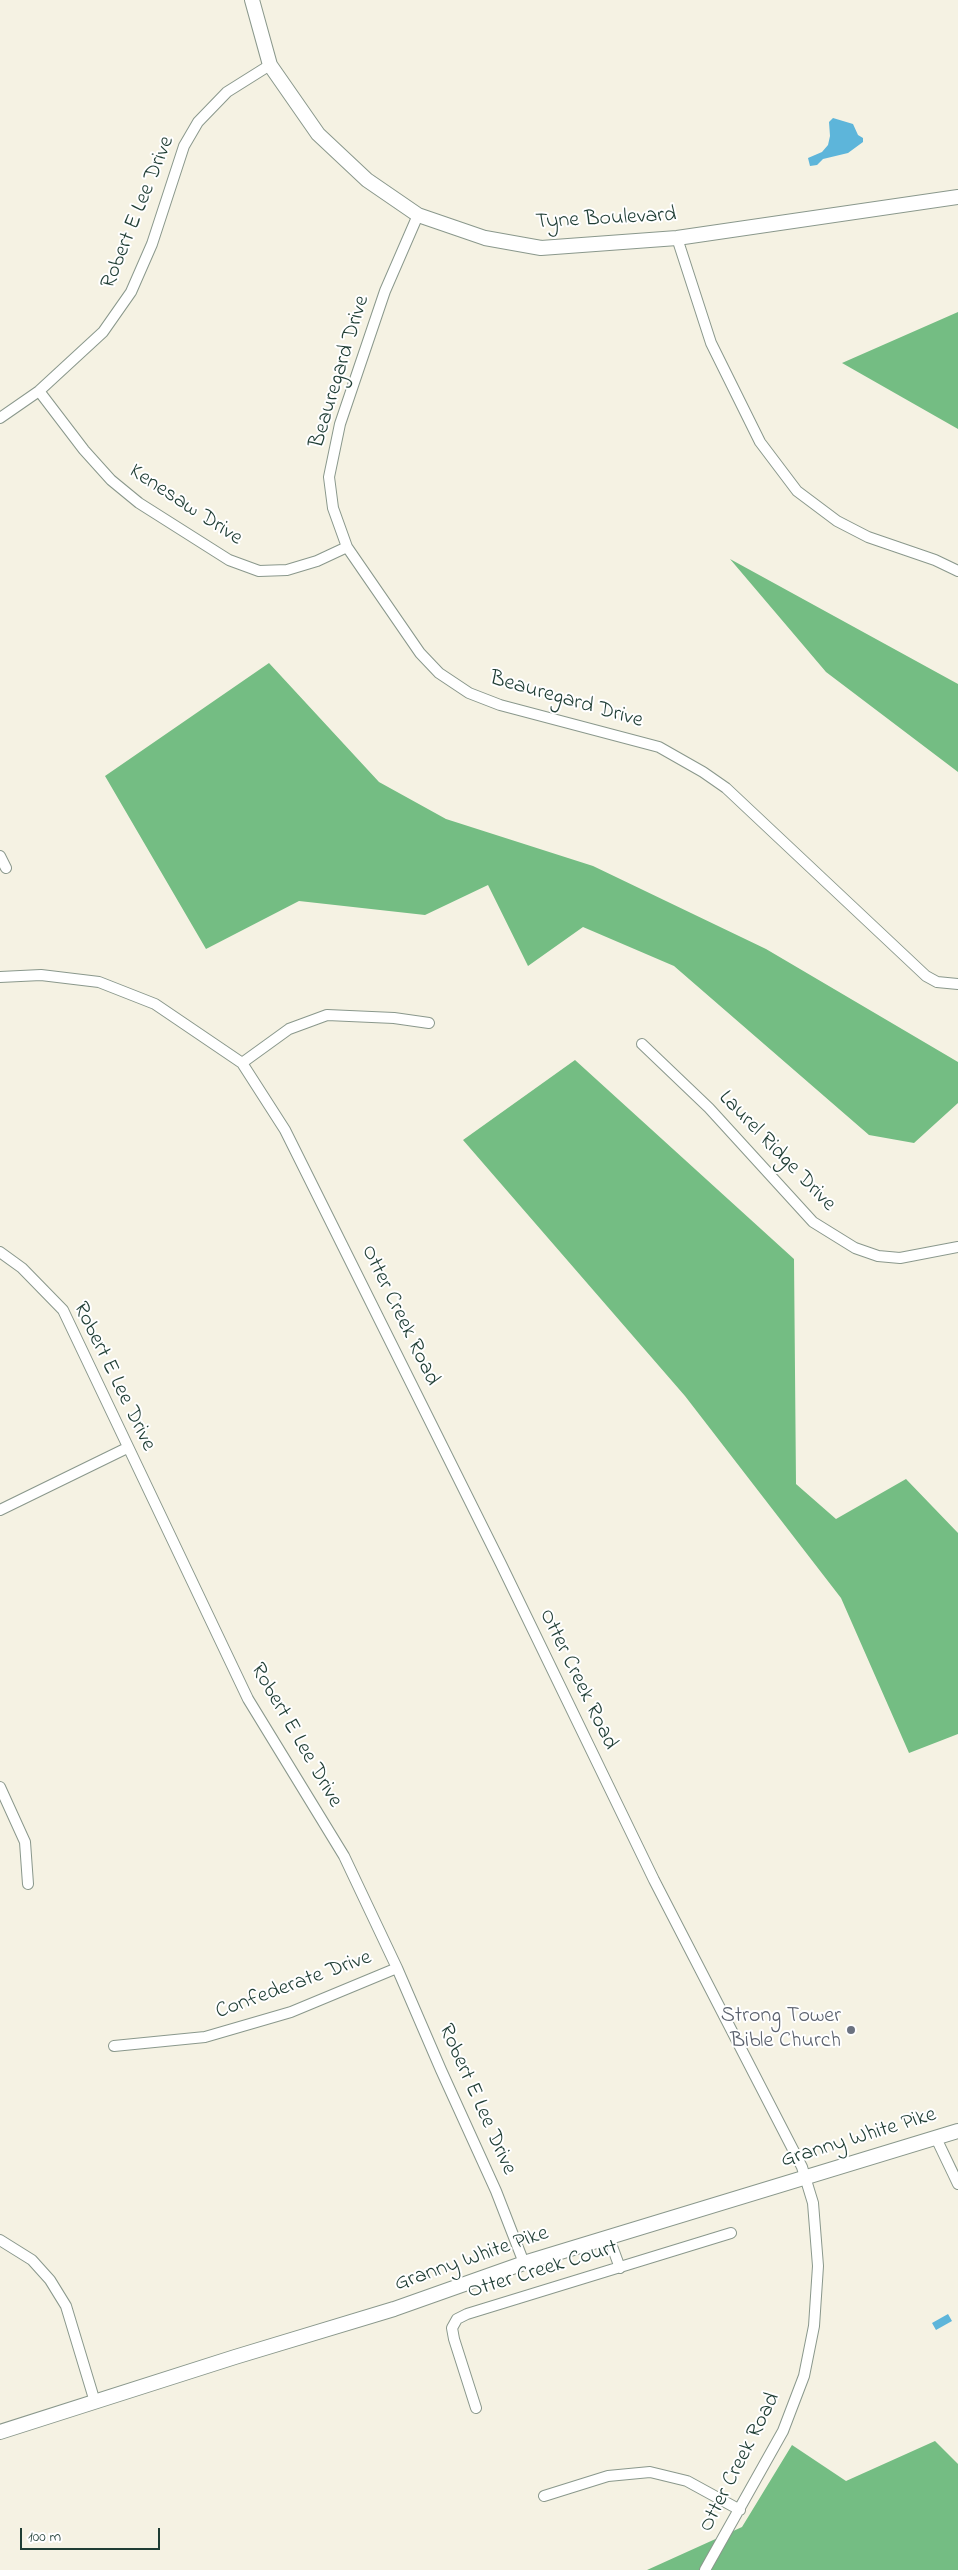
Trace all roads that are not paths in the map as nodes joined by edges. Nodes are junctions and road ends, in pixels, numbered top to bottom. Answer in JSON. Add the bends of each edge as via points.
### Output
{"nodes":[{"id":1,"x":252,"y":0,"type":"edge"},
{"id":2,"x":270,"y":65,"type":"junction"},
{"id":3,"x":958,"y":197,"type":"edge"},
{"id":4,"x":418,"y":215,"type":"junction"},
{"id":5,"x":677,"y":238,"type":"junction"},
{"id":6,"x":39,"y":390,"type":"junction"},
{"id":7,"x":0,"y":418,"type":"edge"},
{"id":8,"x":347,"y":547,"type":"junction"},
{"id":9,"x":958,"y":571,"type":"edge"},
{"id":10,"x":0,"y":856,"type":"edge"},
{"id":11,"x":6,"y":868,"type":"dead end"},
{"id":12,"x":0,"y":977,"type":"edge"},
{"id":13,"x":958,"y":984,"type":"edge"},
{"id":14,"x":428,"y":1023,"type":"dead end"},
{"id":15,"x":642,"y":1044,"type":"dead end"},
{"id":16,"x":242,"y":1064,"type":"junction"},
{"id":17,"x":958,"y":1247,"type":"edge"},
{"id":18,"x":0,"y":1252,"type":"edge"},
{"id":19,"x":127,"y":1448,"type":"junction"},
{"id":20,"x":0,"y":1510,"type":"edge"},
{"id":21,"x":0,"y":1787,"type":"edge"},
{"id":22,"x":28,"y":1884,"type":"dead end"},
{"id":23,"x":398,"y":1968,"type":"junction"},
{"id":24,"x":114,"y":2046,"type":"dead end"},
{"id":25,"x":958,"y":2130,"type":"edge"},
{"id":26,"x":936,"y":2138,"type":"junction"},
{"id":27,"x":806,"y":2177,"type":"junction"},
{"id":28,"x":958,"y":2184,"type":"edge"},
{"id":29,"x":731,"y":2233,"type":"dead end"},
{"id":30,"x":609,"y":2238,"type":"junction"},
{"id":31,"x":0,"y":2240,"type":"edge"},
{"id":32,"x":524,"y":2263,"type":"junction"},
{"id":33,"x":620,"y":2268,"type":"junction"},
{"id":34,"x":95,"y":2402,"type":"junction"},
{"id":35,"x":476,"y":2408,"type":"dead end"},
{"id":36,"x":0,"y":2432,"type":"edge"},
{"id":37,"x":544,"y":2496,"type":"dead end"},
{"id":38,"x":740,"y":2510,"type":"junction"},
{"id":39,"x":705,"y":2570,"type":"edge"}],
"edges":[{"from":1,"to":2,"type":"main road","name":"Tyne Boulevard"},
{"from":2,"to":4,"type":"main road","name":"Tyne Boulevard","via":[[318,134],[367,180]]},
{"from":2,"to":6,"type":"street","name":"Robert E Lee Drive","via":[[226,92],[198,122],[184,146],[152,244],[131,292],[103,332]]},
{"from":3,"to":5,"type":"main road","name":"Tyne Boulevard"},
{"from":4,"to":5,"type":"main road","name":"Tyne Boulevard","via":[[486,238],[541,248]]},
{"from":4,"to":8,"type":"street","name":"Beauregard Drive","via":[[385,291],[338,428],[329,477],[333,508]]},
{"from":5,"to":9,"type":"street","via":[[711,343],[760,442],[797,491],[836,521],[868,537]]},
{"from":6,"to":7,"type":"street","name":"Robert E Lee Drive"},
{"from":6,"to":8,"type":"street","name":"Kenesaw Drive","via":[[111,480],[139,503],[229,560],[259,571],[287,570]]},
{"from":8,"to":13,"type":"street","name":"Beauregard Drive","via":[[420,653],[439,673],[469,693],[500,705],[659,747],[703,772],[726,788],[926,976],[937,982]]},
{"from":10,"to":11,"type":"street"},
{"from":12,"to":16,"type":"street","name":"Otter Creek Road","via":[[41,975],[99,982],[155,1004]]},
{"from":14,"to":16,"type":"street","via":[[327,1015],[290,1029]]},
{"from":15,"to":17,"type":"street","name":"Laurel Ridge Drive","via":[[709,1108],[813,1222],[855,1248],[878,1256],[900,1258]]},
{"from":16,"to":27,"type":"street","name":"Otter Creek Road","via":[[285,1130],[654,1880]]},
{"from":18,"to":19,"type":"street","name":"Robert E Lee Drive","via":[[22,1268],[63,1310],[115,1416]]},
{"from":19,"to":20,"type":"street"},
{"from":19,"to":23,"type":"street","name":"Robert E Lee Drive","via":[[248,1699],[344,1856]]},
{"from":21,"to":22,"type":"street","via":[[25,1842]]},
{"from":23,"to":24,"type":"street","name":"Confederate Drive","via":[[291,2012],[205,2037]]},
{"from":23,"to":32,"type":"street","name":"Robert E Lee Drive","via":[[502,2203]]},
{"from":25,"to":26,"type":"main road","name":"Granny White Pike"},
{"from":26,"to":27,"type":"main road","name":"Granny White Pike"},
{"from":26,"to":28,"type":"street"},
{"from":27,"to":30,"type":"main road","name":"Granny White Pike"},
{"from":27,"to":38,"type":"street","name":"Otter Creek Road","via":[[813,2203],[818,2257],[809,2352],[789,2419]]},
{"from":29,"to":33,"type":"street","name":"Otter Creek Court"},
{"from":30,"to":32,"type":"main road","name":"Granny White Pike"},
{"from":30,"to":33,"type":"street"},
{"from":31,"to":34,"type":"street","via":[[32,2260],[50,2280],[66,2306]]},
{"from":32,"to":34,"type":"main road","name":"Granny White Pike","via":[[394,2309]]},
{"from":33,"to":35,"type":"street","name":"Otter Creek Court","via":[[457,2319],[453,2333]]},
{"from":34,"to":36,"type":"main road","name":"Granny White Pike"},
{"from":37,"to":38,"type":"street","via":[[608,2476],[650,2472],[686,2481]]},
{"from":38,"to":39,"type":"street","name":"Otter Creek Road"}]}
